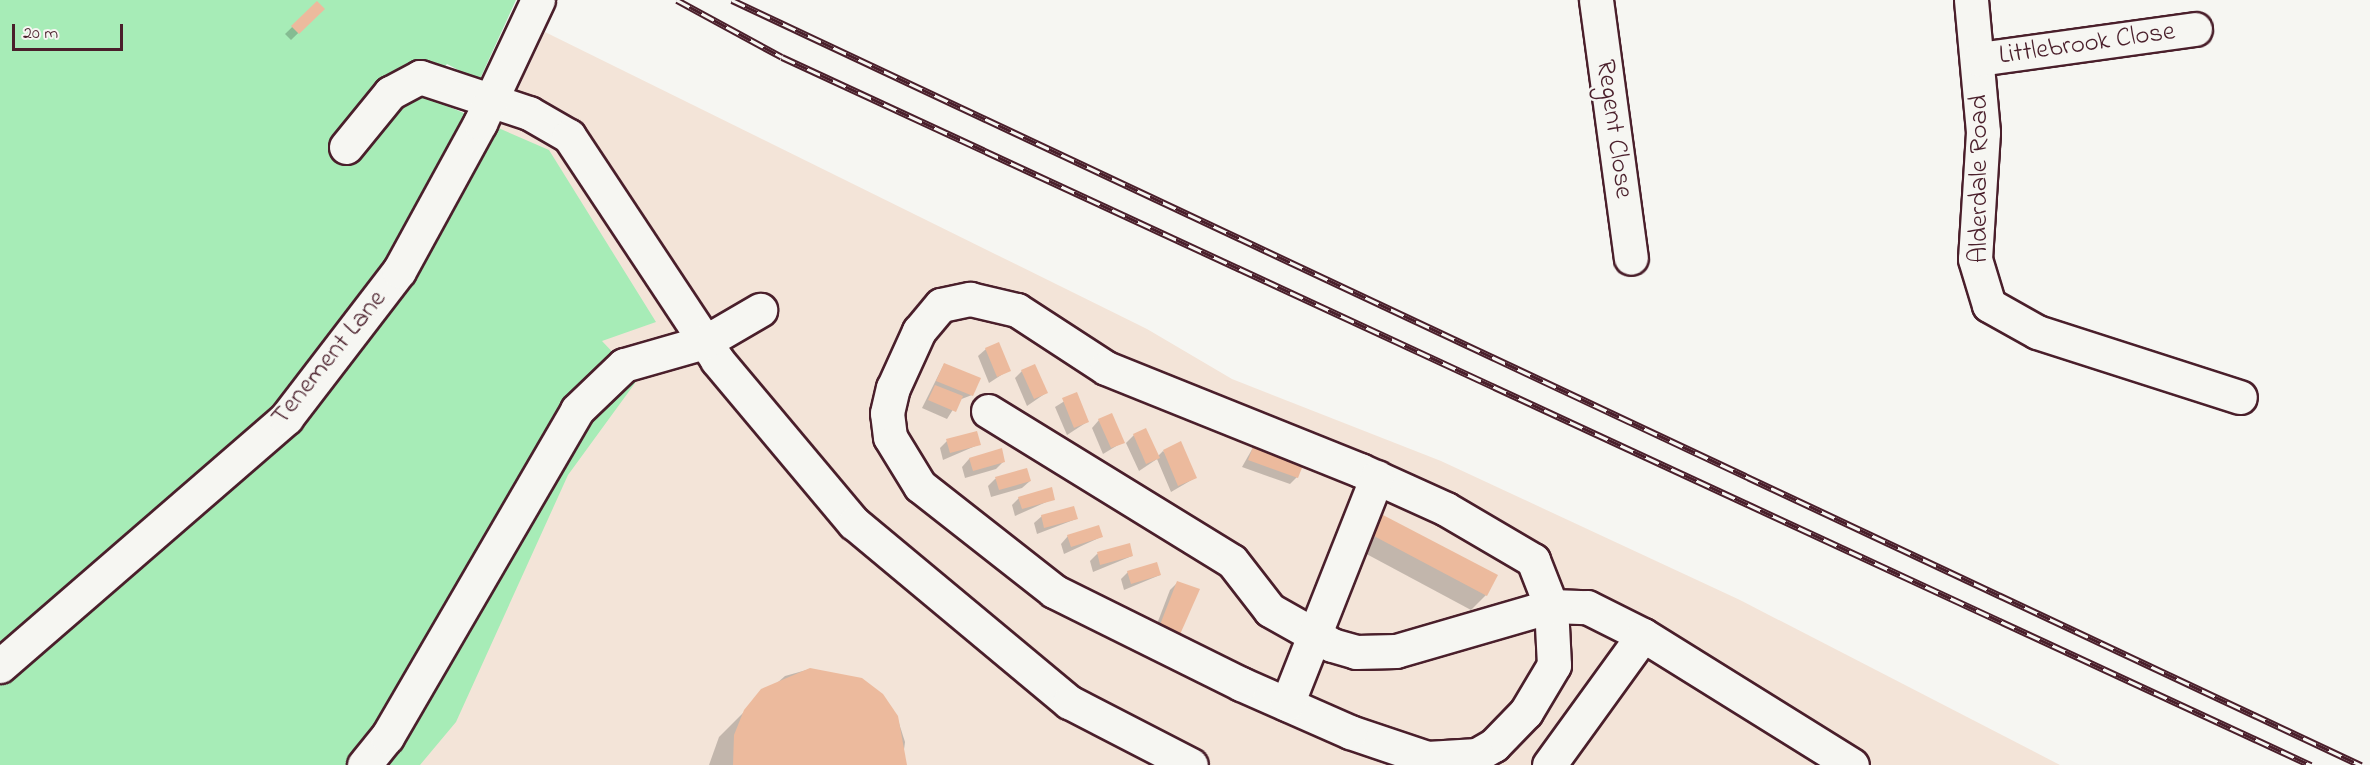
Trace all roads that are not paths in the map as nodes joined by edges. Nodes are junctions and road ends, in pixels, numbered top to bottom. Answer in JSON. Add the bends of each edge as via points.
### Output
{"nodes":[{"id":1,"x":538,"y":0,"type":"edge"},
{"id":2,"x":1596,"y":0,"type":"edge"},
{"id":3,"x":1971,"y":0,"type":"edge"},
{"id":4,"x":2195,"y":29,"type":"dead end"},
{"id":5,"x":1979,"y":59,"type":"junction"},
{"id":6,"x":490,"y":99,"type":"junction"},
{"id":7,"x":346,"y":147,"type":"dead end"},
{"id":8,"x":1631,"y":258,"type":"dead end"},
{"id":9,"x":760,"y":310,"type":"dead end"},
{"id":10,"x":705,"y":342,"type":"junction"},
{"id":11,"x":2240,"y":397,"type":"dead end"},
{"id":12,"x":988,"y":411,"type":"dead end"},
{"id":13,"x":1377,"y":477,"type":"junction"},
{"id":14,"x":1551,"y":606,"type":"junction"},
{"id":15,"x":1643,"y":634,"type":"junction"},
{"id":16,"x":1314,"y":636,"type":"junction"},
{"id":17,"x":0,"y":666,"type":"edge"},
{"id":18,"x":1287,"y":704,"type":"junction"},
{"id":19,"x":364,"y":765,"type":"edge"},
{"id":20,"x":1191,"y":765,"type":"edge"},
{"id":21,"x":1549,"y":765,"type":"edge"},
{"id":22,"x":1852,"y":765,"type":"edge"}],
"edges":[{"from":1,"to":6,"type":"street","name":"Tenement Lane"},
{"from":2,"to":8,"type":"street","name":"Regent Close"},
{"from":3,"to":5,"type":"street","name":"Alderdale Road"},
{"from":4,"to":5,"type":"street","name":"Littlebrook Close"},
{"from":5,"to":11,"type":"street","name":"Alderdale Road","via":[[1983,132],[1975,259],[1989,305],[2037,332]]},
{"from":6,"to":7,"type":"street","via":[[431,79],[408,80],[390,93]]},
{"from":6,"to":10,"type":"street","via":[[569,136]]},
{"from":6,"to":17,"type":"street","name":"Tenement Lane","via":[[399,271],[286,418]]},
{"from":9,"to":10,"type":"street"},
{"from":10,"to":19,"type":"street","via":[[624,365],[576,410],[387,738]]},
{"from":10,"to":20,"type":"street","via":[[854,523],[1069,702]]},
{"from":12,"to":16,"type":"street","via":[[1233,561],[1270,610]]},
{"from":13,"to":14,"type":"street","via":[[1533,560]]},
{"from":13,"to":16,"type":"street"},
{"from":13,"to":18,"type":"street","via":[[1106,368],[1017,310],[992,301],[941,305],[928,316],[893,388],[887,412],[890,437],[920,486],[1054,591]]},
{"from":14,"to":15,"type":"street","via":[[1587,607]]},
{"from":14,"to":16,"type":"street","via":[[1396,651],[1356,652]]},
{"from":14,"to":18,"type":"street","via":[[1554,665],[1526,712],[1494,746],[1477,755],[1427,758]]},
{"from":15,"to":21,"type":"street"},
{"from":15,"to":22,"type":"street"},
{"from":16,"to":18,"type":"street"}]}
